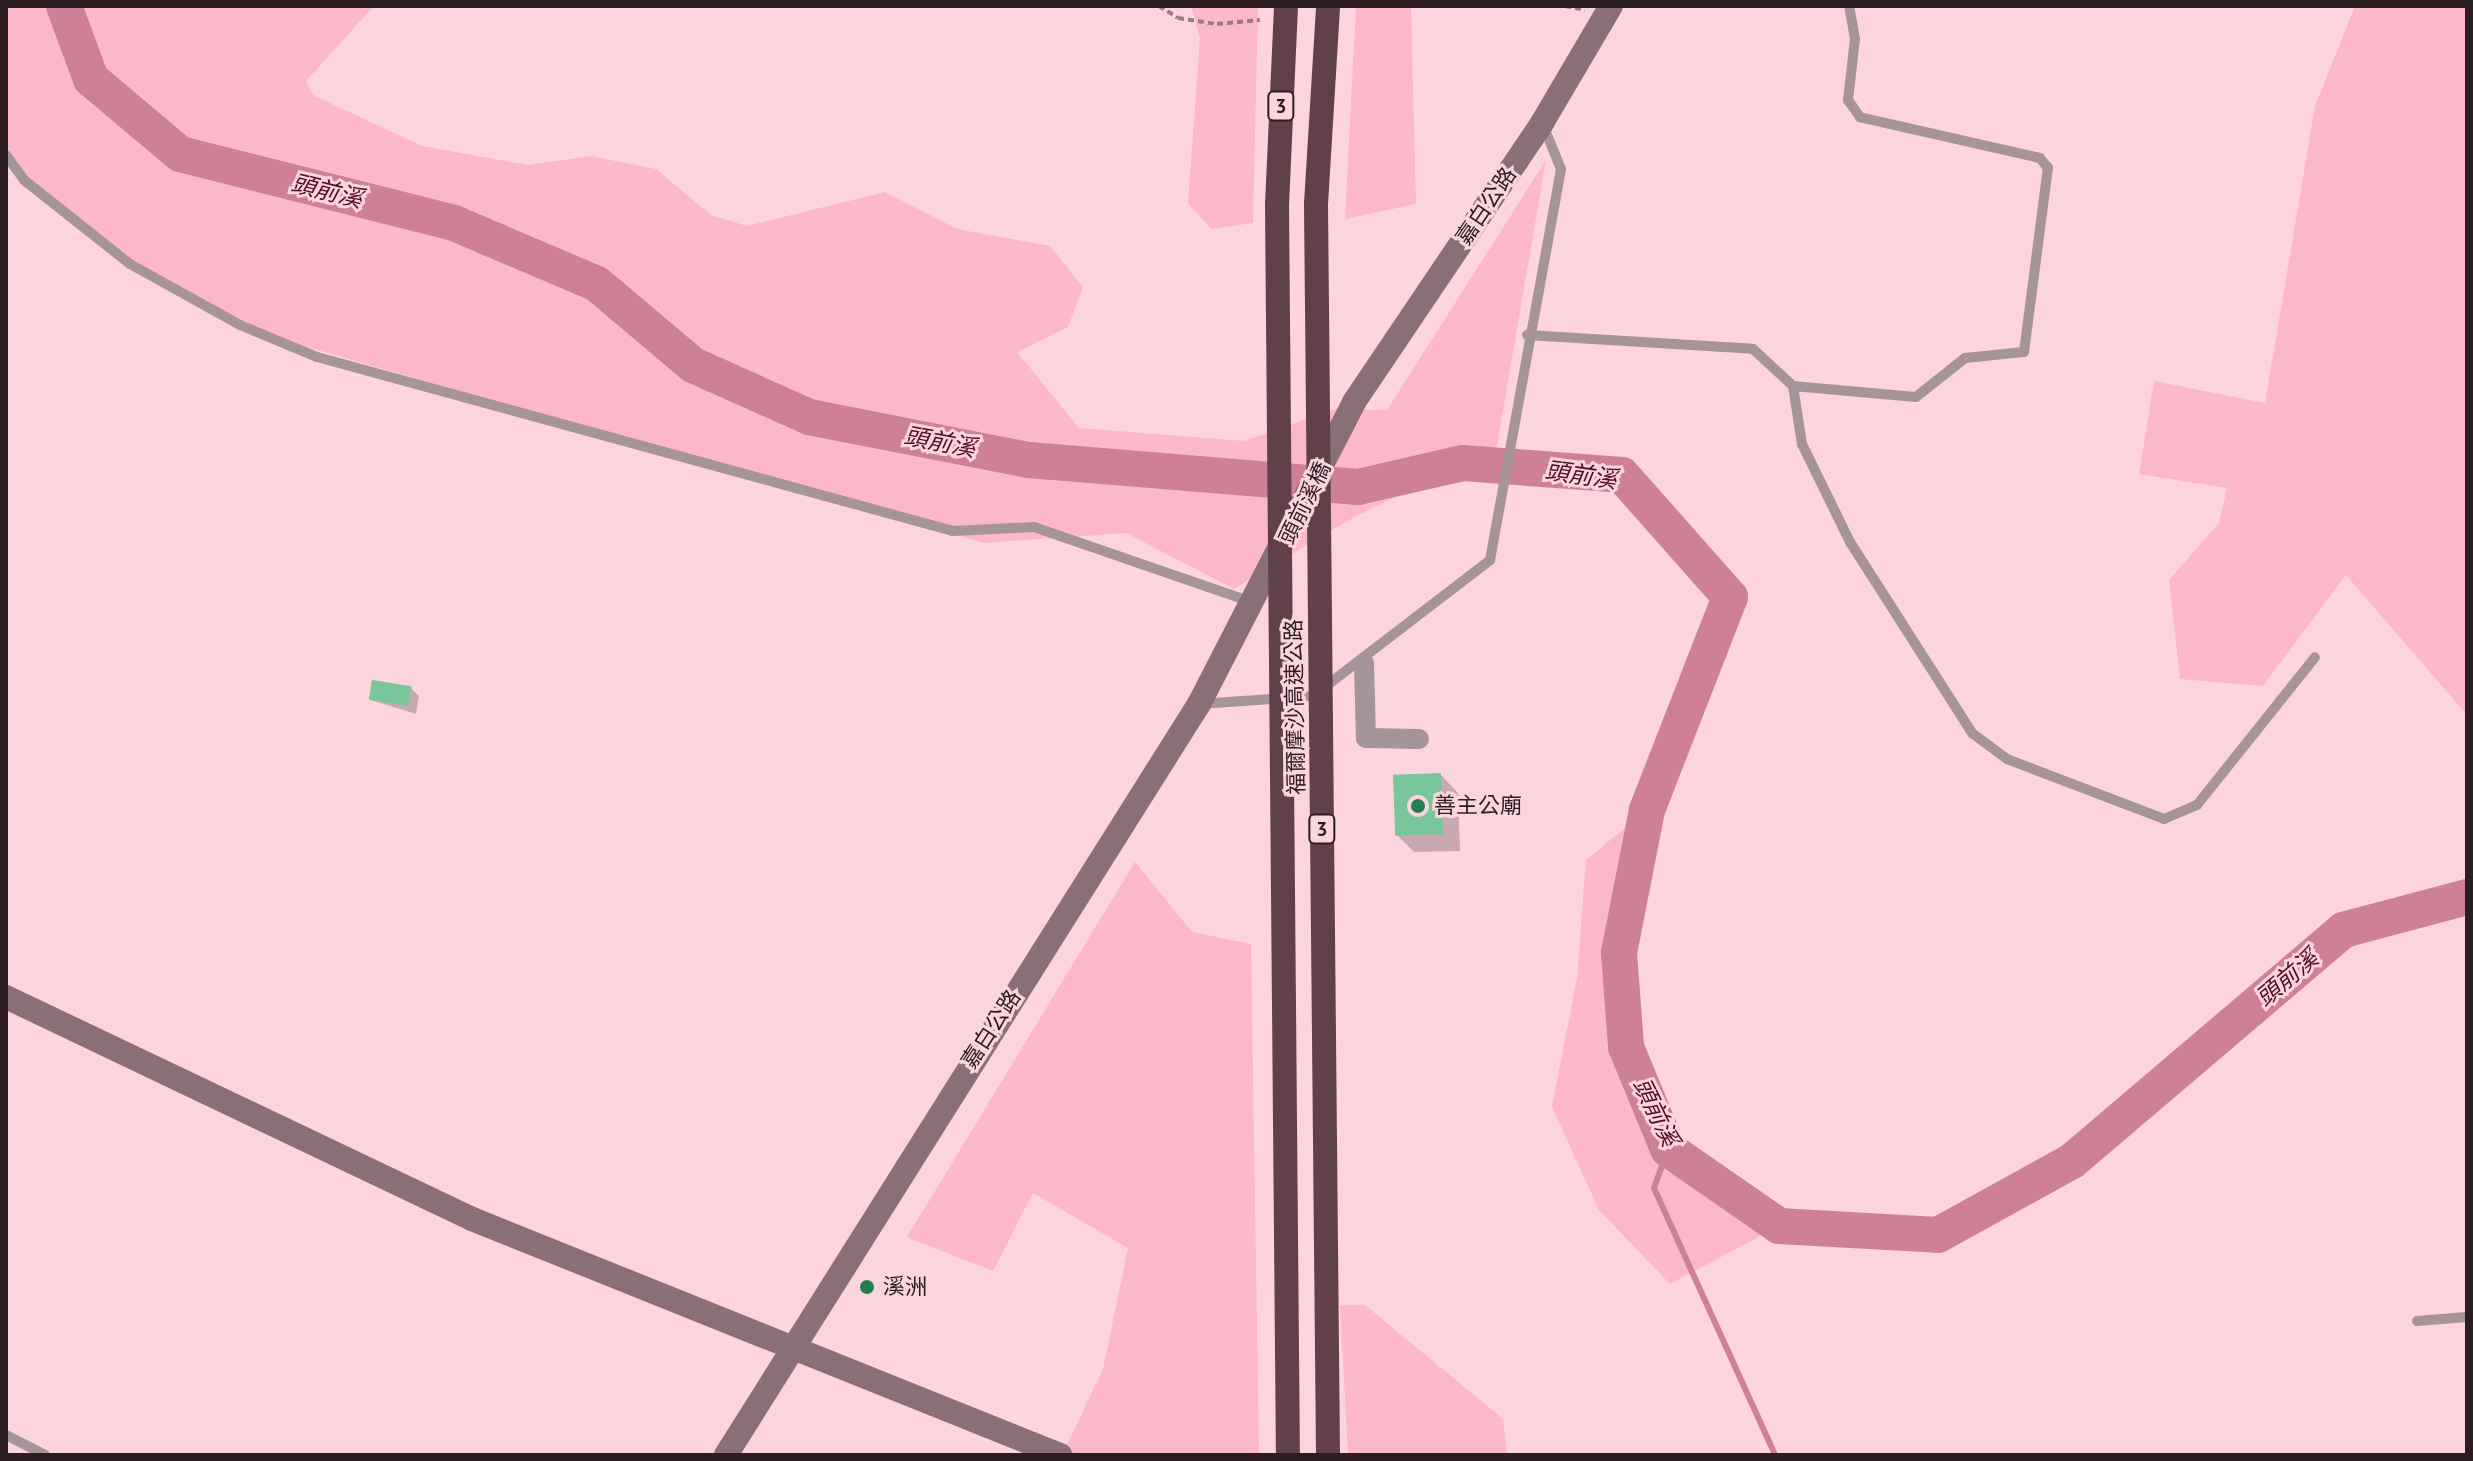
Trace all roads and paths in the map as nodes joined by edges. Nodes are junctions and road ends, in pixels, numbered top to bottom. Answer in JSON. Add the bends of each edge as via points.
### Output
{"nodes":[{"id":1,"x":1159,"y":6,"type":"edge"},
{"id":2,"x":1286,"y":6,"type":"edge"},
{"id":3,"x":1328,"y":6,"type":"edge"},
{"id":4,"x":1611,"y":6,"type":"edge"},
{"id":5,"x":1849,"y":6,"type":"edge"},
{"id":6,"x":1260,"y":20,"type":"dead end"},
{"id":7,"x":1542,"y":123,"type":"junction"},
{"id":8,"x":6,"y":155,"type":"edge"},
{"id":9,"x":1527,"y":335,"type":"junction"},
{"id":10,"x":1793,"y":386,"type":"junction"},
{"id":11,"x":1354,"y":402,"type":"joint"},
{"id":12,"x":1256,"y":603,"type":"junction"},
{"id":13,"x":2315,"y":657,"type":"dead end"},
{"id":14,"x":1364,"y":663,"type":"junction"},
{"id":15,"x":1199,"y":704,"type":"junction"},
{"id":16,"x":1419,"y":739,"type":"dead end"},
{"id":17,"x":6,"y":997,"type":"edge"},
{"id":18,"x":2467,"y":1317,"type":"edge"},
{"id":19,"x":2417,"y":1321,"type":"dead end"},
{"id":20,"x":791,"y":1343,"type":"junction"},
{"id":21,"x":6,"y":1435,"type":"edge"},
{"id":22,"x":45,"y":1455,"type":"edge"},
{"id":23,"x":726,"y":1455,"type":"edge"},
{"id":24,"x":1060,"y":1455,"type":"edge"},
{"id":25,"x":1288,"y":1455,"type":"edge"},
{"id":26,"x":1328,"y":1455,"type":"edge"}],
"edges":[{"from":1,"to":6,"type":"path","via":[[1204,22]]},
{"from":2,"to":25,"type":"highway","name":"福爾摩沙高速公路","number":"3","bridge":true,"via":[[1277,205]]},
{"from":3,"to":26,"type":"highway","name":"福爾摩沙高速公路","number":"3","bridge":true,"via":[[1316,204]]},
{"from":4,"to":7,"type":"main road","name":"嘉白公路"},
{"from":5,"to":10,"type":"lane","via":[[1855,39],[1848,100],[1860,117],[2040,158],[2048,168],[2024,352],[1965,358],[1916,397]]},
{"from":7,"to":9,"type":"lane","via":[[1561,169]]},
{"from":7,"to":11,"type":"main road","name":"嘉白公路"},
{"from":8,"to":12,"type":"lane","via":[[24,180],[130,264],[240,325],[317,357],[953,531],[1034,527]]},
{"from":9,"to":10,"type":"lane","via":[[1753,349]]},
{"from":9,"to":14,"type":"lane","via":[[1490,560]]},
{"from":10,"to":13,"type":"lane","via":[[1802,444],[1850,542],[1972,733],[2007,759],[2164,819],[2197,805]]},
{"from":11,"to":12,"type":"main road","name":"頭前溪橋","bridge":true},
{"from":12,"to":15,"type":"main road","name":"嘉白公路"},
{"from":14,"to":15,"type":"lane","via":[[1313,696]]},
{"from":14,"to":16,"type":"street","via":[[1366,738]]},
{"from":15,"to":20,"type":"main road","name":"嘉白公路"},
{"from":17,"to":20,"type":"main road","via":[[472,1219]]},
{"from":18,"to":19,"type":"lane"},
{"from":20,"to":23,"type":"main road","name":"嘉白公路"},
{"from":20,"to":24,"type":"main road"},
{"from":21,"to":22,"type":"lane"}]}
